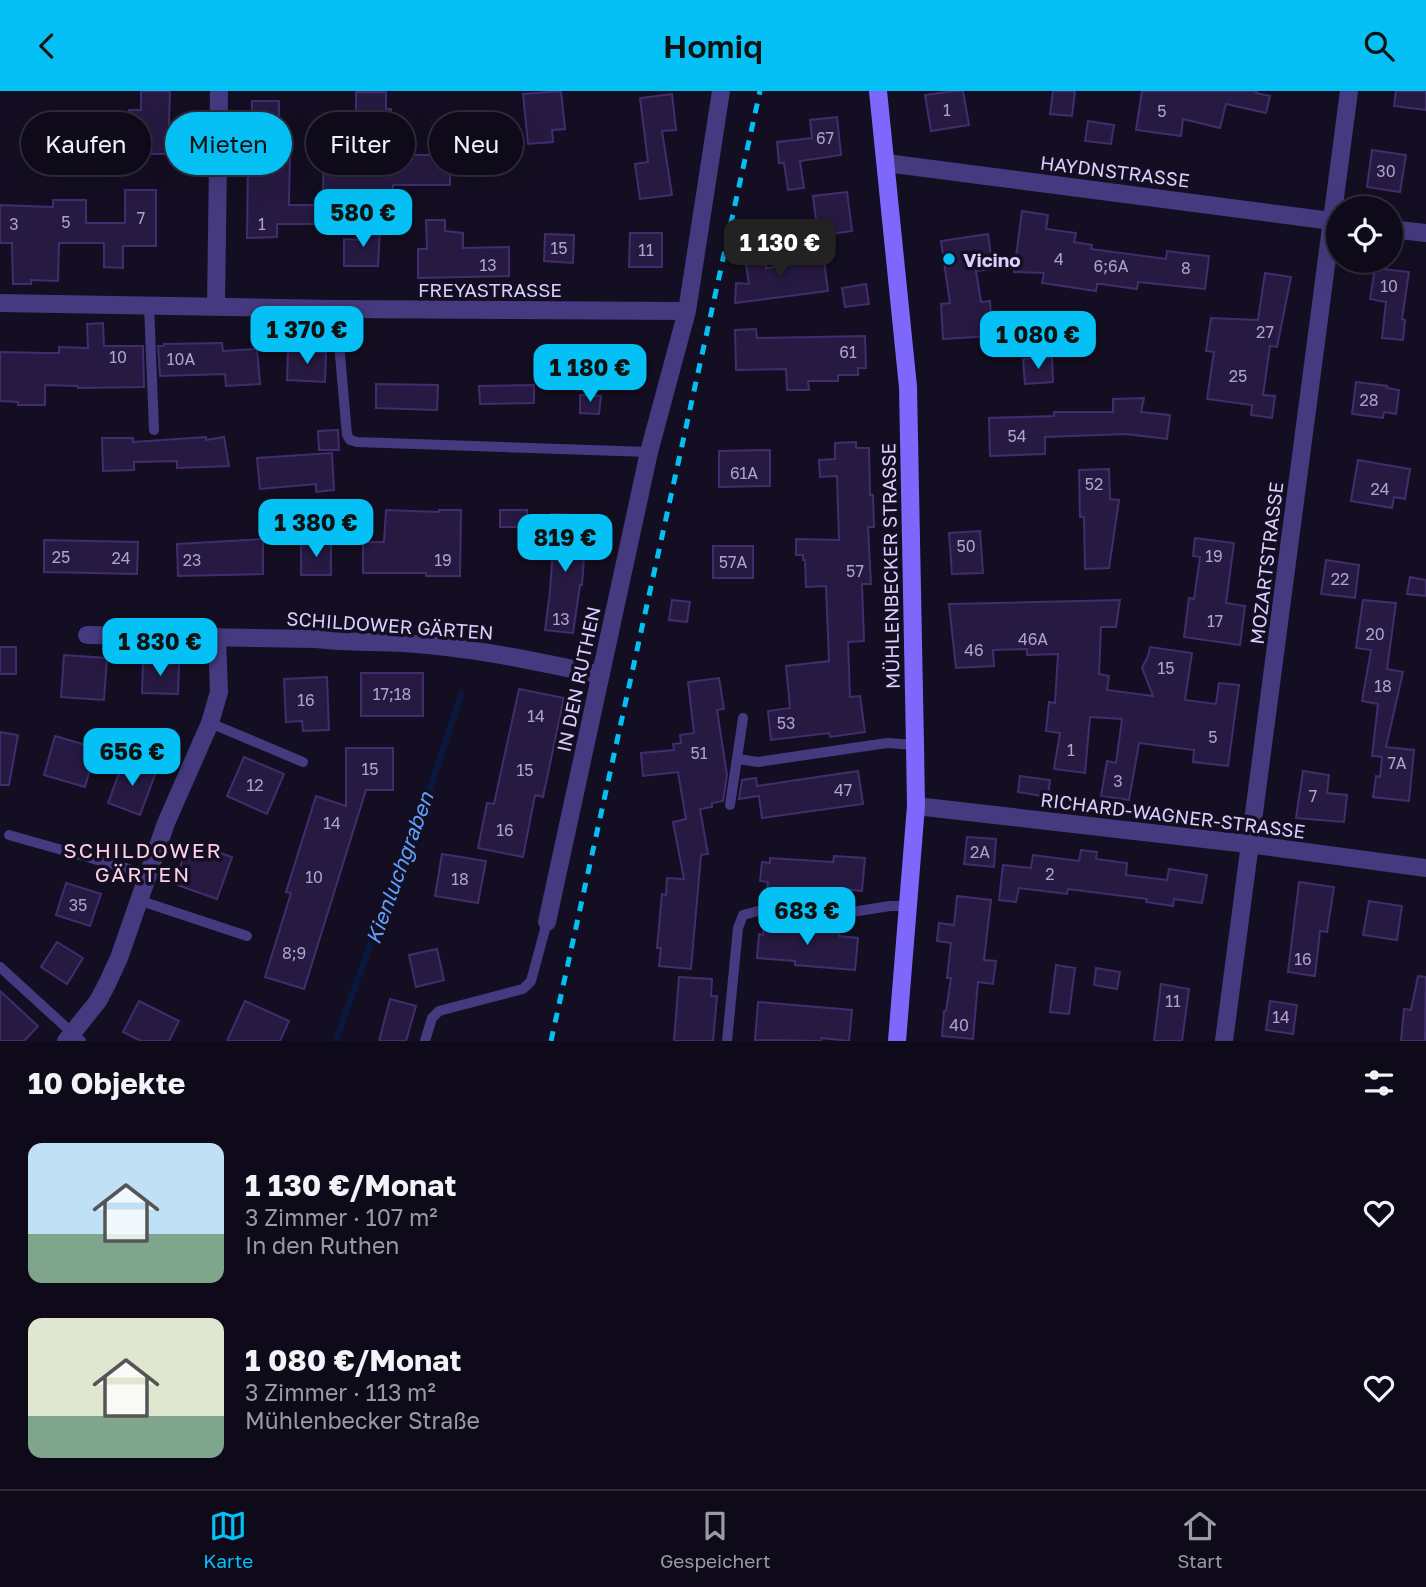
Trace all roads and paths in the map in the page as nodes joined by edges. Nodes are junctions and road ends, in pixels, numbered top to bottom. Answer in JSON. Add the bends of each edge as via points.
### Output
{"nodes":[{"id":1,"x":219,"y":91,"type":"edge"},
{"id":2,"x":721,"y":91,"type":"edge"},
{"id":3,"x":878,"y":91,"type":"edge"},
{"id":4,"x":1349,"y":91,"type":"edge"},
{"id":5,"x":886,"y":163,"type":"junction"},
{"id":6,"x":1338,"y":196,"type":"edge"},
{"id":7,"x":1326,"y":220,"type":"edge"},
{"id":8,"x":1403,"y":230,"type":"edge"},
{"id":9,"x":1426,"y":233,"type":"edge"},
{"id":10,"x":1328,"y":273,"type":"edge"},
{"id":11,"x":0,"y":303,"type":"edge"},
{"id":12,"x":149,"y":306,"type":"junction"},
{"id":13,"x":216,"y":306,"type":"junction"},
{"id":14,"x":336,"y":309,"type":"junction"},
{"id":15,"x":687,"y":311,"type":"junction"},
{"id":16,"x":154,"y":430,"type":"dead end"},
{"id":17,"x":649,"y":452,"type":"junction"},
{"id":18,"x":87,"y":635,"type":"dead end"},
{"id":19,"x":217,"y":637,"type":"junction"},
{"id":20,"x":601,"y":675,"type":"junction"},
{"id":21,"x":743,"y":718,"type":"dead end"},
{"id":22,"x":210,"y":723,"type":"junction"},
{"id":23,"x":915,"y":745,"type":"junction"},
{"id":24,"x":738,"y":759,"type":"junction"},
{"id":25,"x":303,"y":762,"type":"dead end"},
{"id":26,"x":730,"y":805,"type":"dead end"},
{"id":27,"x":916,"y":806,"type":"junction"},
{"id":28,"x":9,"y":835,"type":"dead end"},
{"id":29,"x":1248,"y":844,"type":"junction"},
{"id":30,"x":1426,"y":868,"type":"edge"},
{"id":31,"x":147,"y":874,"type":"junction"},
{"id":32,"x":138,"y":900,"type":"junction"},
{"id":33,"x":908,"y":906,"type":"junction"},
{"id":34,"x":547,"y":922,"type":"joint"},
{"id":35,"x":247,"y":936,"type":"dead end"},
{"id":36,"x":0,"y":967,"type":"edge"},
{"id":37,"x":73,"y":1038,"type":"edge"},
{"id":38,"x":425,"y":1041,"type":"edge"},
{"id":39,"x":727,"y":1041,"type":"edge"},
{"id":40,"x":897,"y":1041,"type":"edge"},
{"id":41,"x":1224,"y":1041,"type":"edge"}],
"edges":[{"from":1,"to":13,"type":"street"},
{"from":2,"to":15,"type":"street","name":"IN DEN RUTHEN"},
{"from":3,"to":5,"type":"main road","name":"MÜHLENBECKER STRASSE"},
{"from":4,"to":6,"type":"street","name":"MOZARTSTRASSE"},
{"from":5,"to":7,"type":"street","name":"HAYDNSTRASSE"},
{"from":5,"to":23,"type":"main road","name":"MÜHLENBECKER STRASSE","via":[[908,387]]},
{"from":8,"to":9,"type":"street"},
{"from":10,"to":29,"type":"street","name":"MOZARTSTRASSE"},
{"from":11,"to":12,"type":"street","name":"FREYASTRASSE"},
{"from":12,"to":13,"type":"street","name":"FREYASTRASSE"},
{"from":12,"to":16,"type":"lane"},
{"from":13,"to":14,"type":"street","name":"FREYASTRASSE"},
{"from":14,"to":15,"type":"street","name":"FREYASTRASSE"},
{"from":14,"to":17,"type":"lane","via":[[351,440]]},
{"from":15,"to":17,"type":"street","name":"IN DEN RUTHEN"},
{"from":17,"to":20,"type":"street","name":"IN DEN RUTHEN"},
{"from":18,"to":19,"type":"street","name":"SCHILDOWER GÄRTEN"},
{"from":19,"to":20,"type":"street","name":"SCHILDOWER GÄRTEN","via":[[402,643],[488,652]]},
{"from":19,"to":22,"type":"street","via":[[219,692]]},
{"from":20,"to":34,"type":"street","name":"IN DEN RUTHEN"},
{"from":21,"to":24,"type":"lane"},
{"from":22,"to":25,"type":"lane"},
{"from":22,"to":31,"type":"street"},
{"from":23,"to":24,"type":"lane","via":[[887,743],[758,762]]},
{"from":23,"to":27,"type":"main road","name":"MÜHLENBECKER STRASSE"},
{"from":24,"to":26,"type":"lane"},
{"from":27,"to":29,"type":"street","name":"RICHARD-WAGNER-STRASSE"},
{"from":27,"to":33,"type":"main road","name":"MÜHLENBECKER STRASSE"},
{"from":28,"to":31,"type":"lane"},
{"from":29,"to":30,"type":"street","name":"RICHARD-WAGNER-STRASSE"},
{"from":29,"to":41,"type":"street","name":"MOZARTSTRASSE"},
{"from":31,"to":32,"type":"street"},
{"from":32,"to":35,"type":"lane"},
{"from":32,"to":37,"type":"street","via":[[107,984]]},
{"from":33,"to":39,"type":"lane","via":[[832,915],[769,908],[743,915]]},
{"from":33,"to":40,"type":"main road","name":"MÜHLENBECKER STRASSE"},
{"from":34,"to":38,"type":"lane","name":"IN DEN RUTHEN","via":[[531,981],[523,989],[439,1011]]},
{"from":36,"to":37,"type":"lane"}]}
